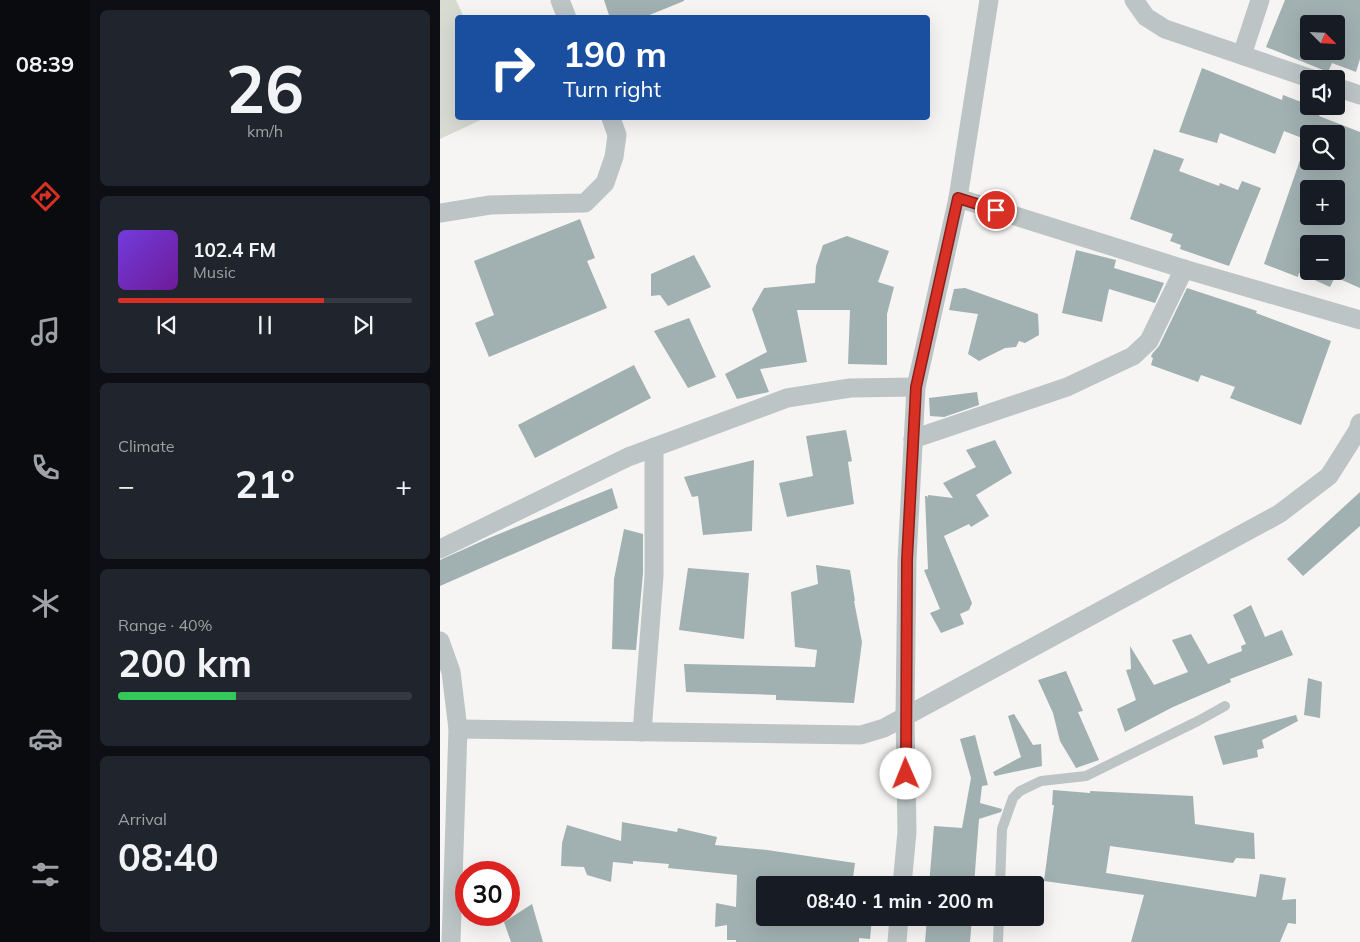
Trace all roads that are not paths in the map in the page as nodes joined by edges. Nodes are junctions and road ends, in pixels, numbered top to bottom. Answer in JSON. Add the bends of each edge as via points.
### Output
{"nodes":[{"id":1,"x":560,"y":0,"type":"edge"},
{"id":2,"x":989,"y":0,"type":"edge"},
{"id":3,"x":1134,"y":0,"type":"edge"},
{"id":4,"x":1260,"y":0,"type":"edge"},
{"id":5,"x":566,"y":15,"type":"edge"},
{"id":6,"x":1242,"y":55,"type":"junction"},
{"id":7,"x":1300,"y":75,"type":"edge"},
{"id":8,"x":1345,"y":90,"type":"edge"},
{"id":9,"x":1360,"y":95,"type":"edge"},
{"id":10,"x":612,"y":120,"type":"edge"},
{"id":11,"x":958,"y":198,"type":"junction"},
{"id":12,"x":440,"y":213,"type":"edge"},
{"id":13,"x":1184,"y":269,"type":"junction"},
{"id":14,"x":1360,"y":320,"type":"edge"},
{"id":15,"x":916,"y":387,"type":"junction"},
{"id":16,"x":1360,"y":424,"type":"edge"},
{"id":17,"x":913,"y":439,"type":"junction"},
{"id":18,"x":654,"y":447,"type":"junction"},
{"id":19,"x":440,"y":548,"type":"edge"},
{"id":20,"x":440,"y":641,"type":"edge"},
{"id":21,"x":1225,"y":706,"type":"dead end"},
{"id":22,"x":905,"y":716,"type":"junction"},
{"id":23,"x":458,"y":729,"type":"junction"},
{"id":24,"x":642,"y":732,"type":"junction"},
{"id":25,"x":903,"y":876,"type":"edge"},
{"id":26,"x":1000,"y":876,"type":"edge"},
{"id":27,"x":898,"y":926,"type":"edge"},
{"id":28,"x":999,"y":926,"type":"edge"},
{"id":29,"x":451,"y":942,"type":"edge"},
{"id":30,"x":897,"y":942,"type":"edge"},
{"id":31,"x":998,"y":942,"type":"edge"}],
"edges":[{"from":1,"to":5,"type":"street"},
{"from":2,"to":11,"type":"street"},
{"from":3,"to":6,"type":"street","via":[[1146,17],[1165,30]]},
{"from":4,"to":6,"type":"street"},
{"from":6,"to":7,"type":"street"},
{"from":8,"to":9,"type":"street"},
{"from":10,"to":12,"type":"street","via":[[616,135],[614,157],[605,183],[585,203],[490,205]]},
{"from":11,"to":13,"type":"street"},
{"from":11,"to":15,"type":"street"},
{"from":13,"to":14,"type":"street"},
{"from":13,"to":17,"type":"street","via":[[1149,341],[1133,356],[1067,387]]},
{"from":15,"to":17,"type":"street"},
{"from":15,"to":18,"type":"street","via":[[850,388],[787,398]]},
{"from":16,"to":22,"type":"street","via":[[1329,476],[1279,514]]},
{"from":17,"to":22,"type":"street","via":[[907,560]]},
{"from":18,"to":19,"type":"street"},
{"from":18,"to":24,"type":"street","via":[[654,576]]},
{"from":20,"to":23,"type":"street","via":[[451,672]]},
{"from":21,"to":26,"type":"lane","via":[[1086,776],[1041,781],[1020,791],[1013,798],[1002,829]]},
{"from":22,"to":24,"type":"street","via":[[884,728],[861,735]]},
{"from":22,"to":25,"type":"street","via":[[907,832]]},
{"from":23,"to":24,"type":"street"},
{"from":23,"to":29,"type":"street"},
{"from":27,"to":30,"type":"street"},
{"from":28,"to":31,"type":"lane"}]}
